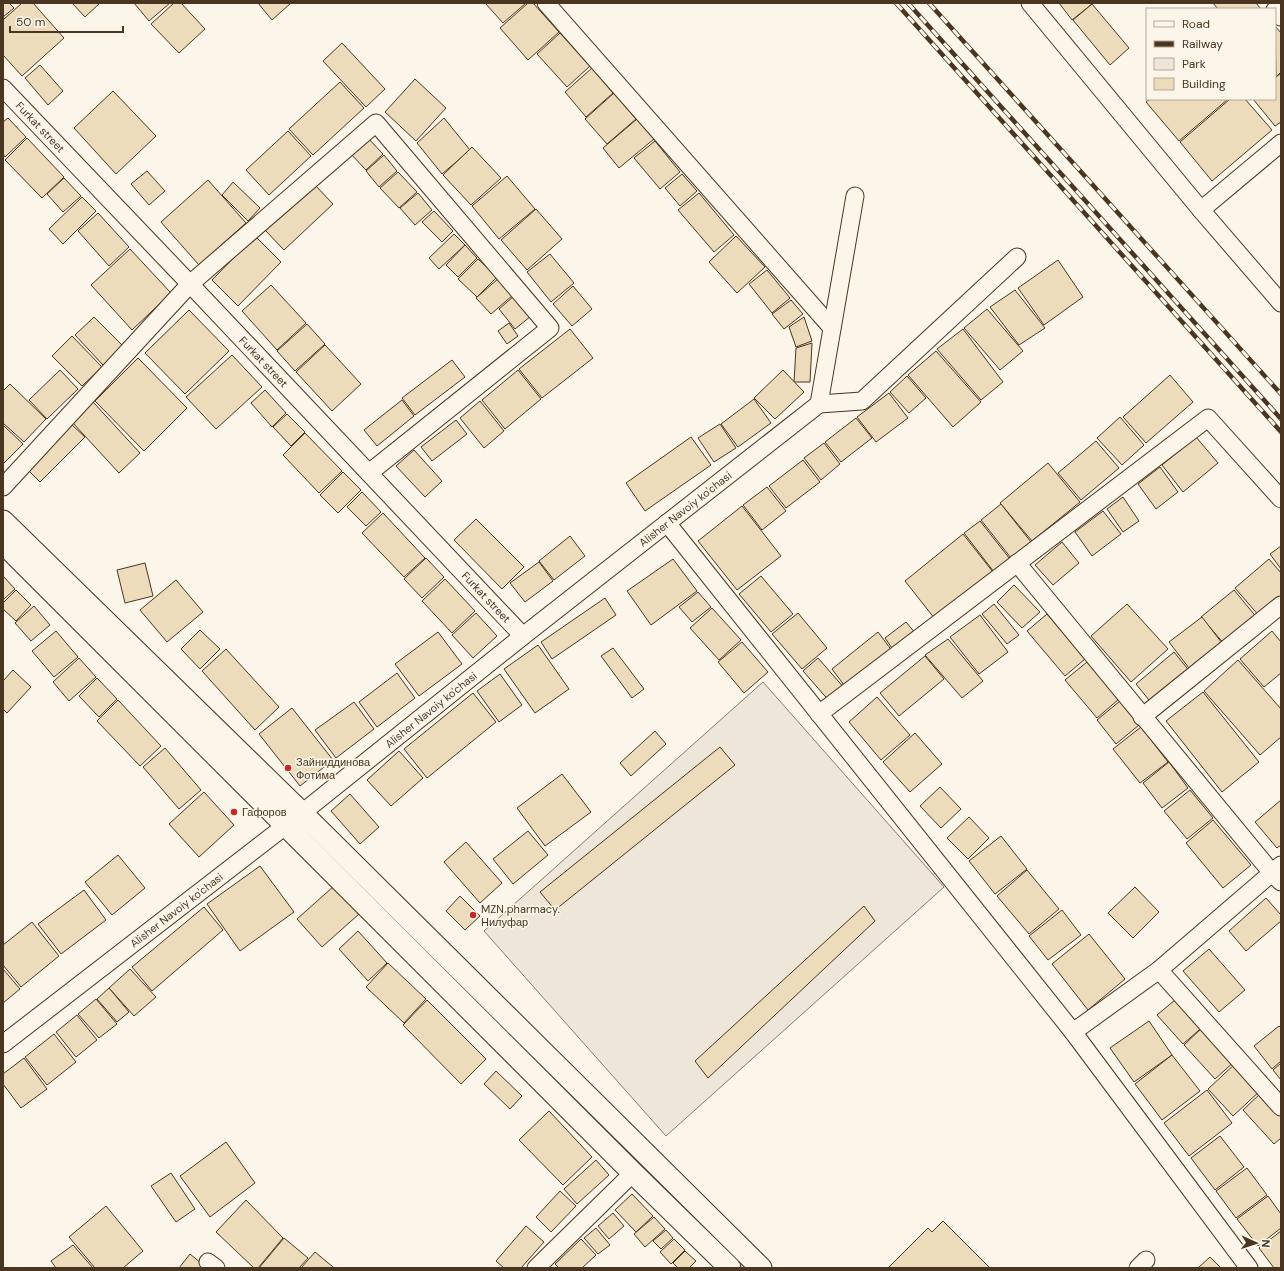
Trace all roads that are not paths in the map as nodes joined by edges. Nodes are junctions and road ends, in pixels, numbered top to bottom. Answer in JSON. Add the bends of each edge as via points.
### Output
{"nodes":[{"id":1,"x":546,"y":3,"type":"edge"},
{"id":2,"x":1030,"y":3,"type":"edge"},
{"id":3,"x":3,"y":88,"type":"edge"},
{"id":4,"x":1281,"y":143,"type":"edge"},
{"id":5,"x":855,"y":196,"type":"dead end"},
{"id":6,"x":1201,"y":210,"type":"junction"},
{"id":7,"x":1017,"y":257,"type":"dead end"},
{"id":8,"x":190,"y":284,"type":"junction"},
{"id":9,"x":1281,"y":303,"type":"edge"},
{"id":10,"x":832,"y":328,"type":"junction"},
{"id":11,"x":819,"y":404,"type":"junction"},
{"id":12,"x":369,"y":473,"type":"junction"},
{"id":13,"x":3,"y":487,"type":"edge"},
{"id":14,"x":1281,"y":499,"type":"edge"},
{"id":15,"x":3,"y":521,"type":"edge"},
{"id":16,"x":667,"y":524,"type":"junction"},
{"id":17,"x":3,"y":543,"type":"edge"},
{"id":18,"x":1017,"y":563,"type":"junction"},
{"id":19,"x":1281,"y":605,"type":"edge"},
{"id":20,"x":523,"y":636,"type":"junction"},
{"id":21,"x":819,"y":714,"type":"junction"},
{"id":22,"x":1142,"y":717,"type":"junction"},
{"id":23,"x":294,"y":819,"type":"junction"},
{"id":24,"x":1278,"y":873,"type":"edge"},
{"id":25,"x":1159,"y":970,"type":"junction"},
{"id":26,"x":1073,"y":1032,"type":"junction"},
{"id":27,"x":3,"y":1044,"type":"edge"},
{"id":28,"x":1281,"y":1107,"type":"edge"},
{"id":29,"x":633,"y":1173,"type":"junction"},
{"id":30,"x":536,"y":1268,"type":"edge"},
{"id":31,"x":730,"y":1268,"type":"edge"},
{"id":32,"x":761,"y":1268,"type":"edge"},
{"id":33,"x":1249,"y":1268,"type":"edge"}],
"edges":[{"from":1,"to":10,"type":"street"},
{"from":2,"to":6,"type":"street"},
{"from":3,"to":8,"type":"street","name":"Furkat street"},
{"from":4,"to":6,"type":"street"},
{"from":5,"to":10,"type":"street"},
{"from":6,"to":9,"type":"street"},
{"from":7,"to":11,"type":"street","via":[[862,400]]},
{"from":8,"to":12,"type":"street","name":"Furkat street"},
{"from":8,"to":12,"type":"street","via":[[376,123],[550,328]]},
{"from":8,"to":13,"type":"street"},
{"from":10,"to":11,"type":"street"},
{"from":11,"to":16,"type":"street","name":"Alisher Navoiy ko'chasi"},
{"from":12,"to":20,"type":"street","name":"Furkat street"},
{"from":14,"to":18,"type":"street","via":[[1208,418]]},
{"from":15,"to":23,"type":"main road"},
{"from":16,"to":20,"type":"street","name":"Alisher Navoiy ko'chasi"},
{"from":16,"to":21,"type":"street"},
{"from":17,"to":23,"type":"main road"},
{"from":18,"to":21,"type":"street"},
{"from":18,"to":22,"type":"street"},
{"from":19,"to":22,"type":"street"},
{"from":20,"to":23,"type":"street","name":"Alisher Navoiy ko'chasi"},
{"from":21,"to":26,"type":"street"},
{"from":22,"to":24,"type":"street"},
{"from":23,"to":27,"type":"street","name":"Alisher Navoiy ko'chasi"},
{"from":23,"to":29,"type":"main road"},
{"from":23,"to":32,"type":"main road"},
{"from":24,"to":25,"type":"street"},
{"from":25,"to":26,"type":"street"},
{"from":25,"to":28,"type":"street"},
{"from":26,"to":33,"type":"street"},
{"from":29,"to":30,"type":"street"},
{"from":29,"to":31,"type":"main road"}]}
